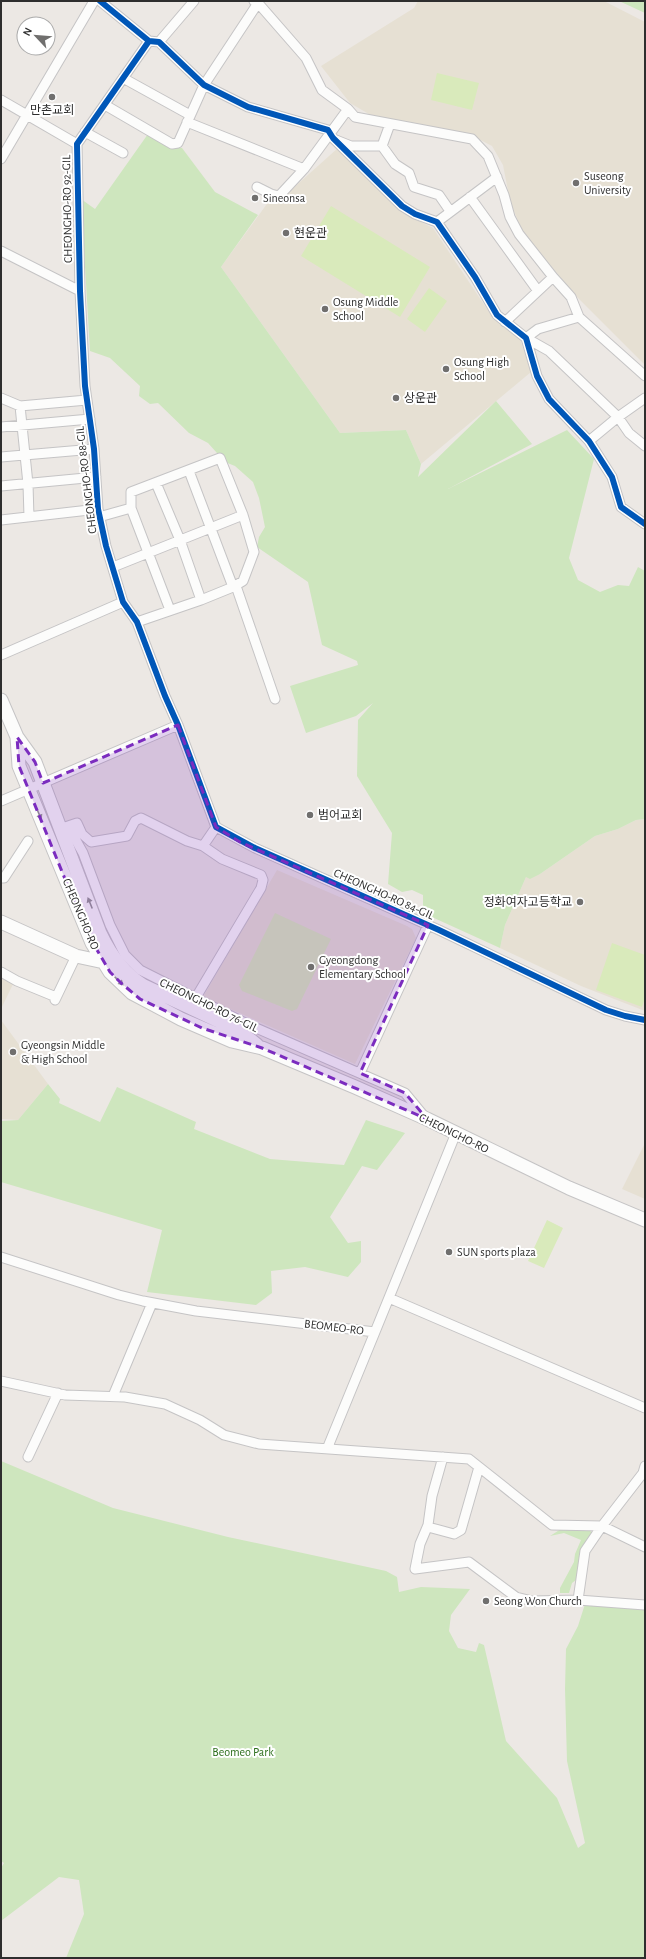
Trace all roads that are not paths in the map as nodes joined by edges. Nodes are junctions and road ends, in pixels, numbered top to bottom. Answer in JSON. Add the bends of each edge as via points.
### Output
{"nodes":[{"id":1,"x":94,"y":1,"type":"edge"},
{"id":2,"x":100,"y":1,"type":"edge"},
{"id":3,"x":194,"y":1,"type":"edge"},
{"id":4,"x":256,"y":2,"type":"edge"},
{"id":5,"x":149,"y":41,"type":"junction"},
{"id":6,"x":159,"y":42,"type":"junction"},
{"id":7,"x":123,"y":78,"type":"junction"},
{"id":8,"x":204,"y":86,"type":"junction"},
{"id":9,"x":1,"y":100,"type":"edge"},
{"id":10,"x":104,"y":105,"type":"junction"},
{"id":11,"x":348,"y":109,"type":"junction"},
{"id":12,"x":27,"y":115,"type":"junction"},
{"id":13,"x":189,"y":118,"type":"junction"},
{"id":14,"x":390,"y":124,"type":"junction"},
{"id":15,"x":86,"y":132,"type":"junction"},
{"id":16,"x":332,"y":137,"type":"junction"},
{"id":17,"x":77,"y":144,"type":"junction"},
{"id":18,"x":382,"y":146,"type":"junction"},
{"id":19,"x":123,"y":153,"type":"dead end"},
{"id":20,"x":1,"y":159,"type":"edge"},
{"id":21,"x":304,"y":169,"type":"junction"},
{"id":22,"x":497,"y":177,"type":"junction"},
{"id":23,"x":257,"y":187,"type":"dead end"},
{"id":24,"x":470,"y":197,"type":"junction"},
{"id":25,"x":450,"y":211,"type":"junction"},
{"id":26,"x":437,"y":222,"type":"junction"},
{"id":27,"x":1,"y":251,"type":"edge"},
{"id":28,"x":553,"y":277,"type":"junction"},
{"id":29,"x":80,"y":291,"type":"junction"},
{"id":30,"x":538,"y":291,"type":"junction"},
{"id":31,"x":579,"y":317,"type":"junction"},
{"id":32,"x":505,"y":322,"type":"junction"},
{"id":33,"x":526,"y":338,"type":"junction"},
{"id":34,"x":645,"y":376,"type":"edge"},
{"id":35,"x":1,"y":398,"type":"edge"},
{"id":36,"x":645,"y":398,"type":"edge"},
{"id":37,"x":87,"y":400,"type":"junction"},
{"id":38,"x":20,"y":406,"type":"junction"},
{"id":39,"x":618,"y":417,"type":"junction"},
{"id":40,"x":90,"y":419,"type":"junction"},
{"id":41,"x":23,"y":425,"type":"junction"},
{"id":42,"x":1,"y":427,"type":"edge"},
{"id":43,"x":589,"y":441,"type":"junction"},
{"id":44,"x":645,"y":446,"type":"edge"},
{"id":45,"x":94,"y":449,"type":"junction"},
{"id":46,"x":26,"y":456,"type":"junction"},
{"id":47,"x":1,"y":457,"type":"edge"},
{"id":48,"x":189,"y":471,"type":"junction"},
{"id":49,"x":96,"y":477,"type":"junction"},
{"id":50,"x":156,"y":483,"type":"junction"},
{"id":51,"x":28,"y":484,"type":"junction"},
{"id":52,"x":1,"y":486,"type":"edge"},
{"id":53,"x":132,"y":508,"type":"junction"},
{"id":54,"x":99,"y":513,"type":"junction"},
{"id":55,"x":243,"y":515,"type":"junction"},
{"id":56,"x":29,"y":518,"type":"junction"},
{"id":57,"x":1,"y":520,"type":"edge"},
{"id":58,"x":645,"y":524,"type":"edge"},
{"id":59,"x":211,"y":527,"type":"junction"},
{"id":60,"x":180,"y":540,"type":"junction"},
{"id":61,"x":148,"y":552,"type":"junction"},
{"id":62,"x":113,"y":567,"type":"junction"},
{"id":63,"x":234,"y":587,"type":"junction"},
{"id":64,"x":201,"y":600,"type":"junction"},
{"id":65,"x":123,"y":602,"type":"junction"},
{"id":66,"x":170,"y":610,"type":"junction"},
{"id":67,"x":137,"y":622,"type":"junction"},
{"id":68,"x":1,"y":655,"type":"edge"},
{"id":69,"x":275,"y":699,"type":"dead end"},
{"id":70,"x":1,"y":700,"type":"edge"},
{"id":71,"x":178,"y":725,"type":"junction"},
{"id":72,"x":16,"y":737,"type":"junction"},
{"id":73,"x":43,"y":783,"type":"junction"},
{"id":74,"x":29,"y":789,"type":"junction"},
{"id":75,"x":1,"y":801,"type":"edge"},
{"id":76,"x":64,"y":827,"type":"junction"},
{"id":77,"x":216,"y":828,"type":"junction"},
{"id":78,"x":28,"y":841,"type":"dead end"},
{"id":79,"x":202,"y":846,"type":"junction"},
{"id":80,"x":1,"y":878,"type":"edge"},
{"id":81,"x":1,"y":922,"type":"edge"},
{"id":82,"x":428,"y":925,"type":"junction"},
{"id":83,"x":76,"y":956,"type":"junction"},
{"id":84,"x":104,"y":962,"type":"junction"},
{"id":85,"x":1,"y":972,"type":"edge"},
{"id":86,"x":195,"y":999,"type":"junction"},
{"id":87,"x":645,"y":1020,"type":"edge"},
{"id":88,"x":262,"y":1048,"type":"junction"},
{"id":89,"x":360,"y":1073,"type":"junction"},
{"id":90,"x":427,"y":1119,"type":"junction"},
{"id":91,"x":456,"y":1134,"type":"junction"},
{"id":92,"x":645,"y":1220,"type":"edge"},
{"id":93,"x":1,"y":1257,"type":"edge"},
{"id":94,"x":389,"y":1298,"type":"junction"},
{"id":95,"x":152,"y":1303,"type":"junction"},
{"id":96,"x":375,"y":1332,"type":"junction"},
{"id":97,"x":1,"y":1381,"type":"edge"},
{"id":98,"x":58,"y":1393,"type":"junction"},
{"id":99,"x":113,"y":1396,"type":"junction"},
{"id":100,"x":645,"y":1408,"type":"edge"},
{"id":101,"x":327,"y":1449,"type":"junction"},
{"id":102,"x":28,"y":1457,"type":"dead end"},
{"id":103,"x":443,"y":1457,"type":"junction"},
{"id":104,"x":645,"y":1466,"type":"edge"},
{"id":105,"x":479,"y":1467,"type":"junction"},
{"id":106,"x":602,"y":1526,"type":"junction"},
{"id":107,"x":428,"y":1527,"type":"junction"},
{"id":108,"x":645,"y":1547,"type":"edge"},
{"id":109,"x":578,"y":1600,"type":"junction"},
{"id":110,"x":645,"y":1605,"type":"edge"}],
"edges":[{"from":1,"to":12,"type":"street"},
{"from":2,"to":5,"type":"street"},
{"from":3,"to":6,"type":"street"},
{"from":4,"to":8,"type":"street"},
{"from":4,"to":11,"type":"street","via":[[306,58],[322,90]]},
{"from":5,"to":6,"type":"street"},
{"from":5,"to":7,"type":"street","name":"CHEONGHO-RO 92-GIL"},
{"from":6,"to":8,"type":"street"},
{"from":7,"to":10,"type":"street","name":"CHEONGHO-RO 92-GIL"},
{"from":7,"to":13,"type":"street"},
{"from":8,"to":13,"type":"street"},
{"from":8,"to":16,"type":"street","via":[[248,107],[328,130]]},
{"from":9,"to":12,"type":"street","name":"CHEONGHO-RO 92-GIL"},
{"from":10,"to":13,"type":"street","via":[[172,144],[178,143]]},
{"from":10,"to":15,"type":"street","name":"CHEONGHO-RO 92-GIL"},
{"from":11,"to":14,"type":"street","via":[[355,117]]},
{"from":11,"to":16,"type":"street"},
{"from":12,"to":17,"type":"street","name":"CHEONGHO-RO 92-GIL"},
{"from":12,"to":20,"type":"street"},
{"from":13,"to":21,"type":"street"},
{"from":14,"to":18,"type":"street"},
{"from":14,"to":22,"type":"street","via":[[472,139],[488,156]]},
{"from":15,"to":17,"type":"street","name":"CHEONGHO-RO 92-GIL"},
{"from":15,"to":19,"type":"street"},
{"from":16,"to":18,"type":"street","via":[[352,146]]},
{"from":16,"to":21,"type":"street"},
{"from":16,"to":26,"type":"street","via":[[402,206]]},
{"from":17,"to":29,"type":"street","name":"CHEONGHO-RO 92-GIL"},
{"from":18,"to":25,"type":"street","via":[[395,164],[409,173],[414,187],[439,195]]},
{"from":21,"to":23,"type":"street","via":[[279,196]]},
{"from":22,"to":24,"type":"street"},
{"from":22,"to":28,"type":"street","via":[[510,217],[519,234]]},
{"from":24,"to":25,"type":"street"},
{"from":24,"to":30,"type":"street"},
{"from":25,"to":26,"type":"street"},
{"from":26,"to":32,"type":"street","via":[[475,277],[496,315]]},
{"from":27,"to":29,"type":"street","name":"CHEONGHO-RO 92-GIL"},
{"from":28,"to":30,"type":"street"},
{"from":28,"to":31,"type":"street","via":[[571,296]]},
{"from":29,"to":37,"type":"street","name":"CHEONGHO-RO 92-GIL"},
{"from":30,"to":32,"type":"street"},
{"from":31,"to":33,"type":"street","via":[[538,329]]},
{"from":31,"to":34,"type":"street"},
{"from":32,"to":33,"type":"street"},
{"from":33,"to":39,"type":"street","via":[[549,351]]},
{"from":33,"to":43,"type":"street","via":[[548,399]]},
{"from":35,"to":38,"type":"street"},
{"from":36,"to":39,"type":"street"},
{"from":37,"to":38,"type":"street"},
{"from":37,"to":40,"type":"street","name":"CHEONGHO-RO 88-GIL"},
{"from":38,"to":41,"type":"street"},
{"from":39,"to":43,"type":"street"},
{"from":39,"to":44,"type":"street","via":[[629,434]]},
{"from":40,"to":41,"type":"street","name":"CHEONGHO-RO 88-GIL"},
{"from":40,"to":45,"type":"street","name":"CHEONGHO-RO 88-GIL"},
{"from":41,"to":42,"type":"street","name":"CHEONGHO-RO 88-GIL"},
{"from":41,"to":46,"type":"street"},
{"from":43,"to":58,"type":"street","via":[[612,477],[621,507]]},
{"from":45,"to":46,"type":"street","name":"CHEONGHO-RO 88-GIL"},
{"from":45,"to":49,"type":"street","name":"CHEONGHO-RO 88-GIL"},
{"from":46,"to":47,"type":"street","name":"CHEONGHO-RO 88-GIL"},
{"from":46,"to":51,"type":"street"},
{"from":48,"to":50,"type":"street"},
{"from":48,"to":55,"type":"street","via":[[220,458]]},
{"from":48,"to":59,"type":"street"},
{"from":49,"to":51,"type":"street","name":"CHEONGHO-RO 88-GIL"},
{"from":49,"to":54,"type":"street","name":"CHEONGHO-RO 88-GIL"},
{"from":50,"to":53,"type":"street","via":[[131,492]]},
{"from":50,"to":60,"type":"street"},
{"from":51,"to":52,"type":"street","name":"CHEONGHO-RO 88-GIL"},
{"from":51,"to":56,"type":"street"},
{"from":53,"to":54,"type":"street"},
{"from":53,"to":61,"type":"street"},
{"from":54,"to":56,"type":"street","name":"CHEONGHO-RO 88-GIL"},
{"from":54,"to":62,"type":"street","name":"CHEONGHO-RO 88-GIL"},
{"from":55,"to":59,"type":"street"},
{"from":55,"to":63,"type":"street","via":[[254,552],[244,581]]},
{"from":56,"to":57,"type":"street","name":"CHEONGHO-RO 88-GIL"},
{"from":59,"to":60,"type":"street"},
{"from":59,"to":63,"type":"street"},
{"from":60,"to":61,"type":"street"},
{"from":60,"to":64,"type":"street"},
{"from":61,"to":62,"type":"street"},
{"from":61,"to":66,"type":"street"},
{"from":62,"to":65,"type":"street","name":"CHEONGHO-RO 88-GIL"},
{"from":63,"to":64,"type":"street"},
{"from":63,"to":69,"type":"street"},
{"from":64,"to":66,"type":"street"},
{"from":65,"to":67,"type":"street","name":"CHEONGHO-RO 88-GIL"},
{"from":65,"to":68,"type":"street"},
{"from":66,"to":67,"type":"street"},
{"from":67,"to":71,"type":"street","name":"CHEONGHO-RO 88-GIL"},
{"from":70,"to":72,"type":"main road","name":"CHEONGHO-RO"},
{"from":71,"to":73,"type":"street"},
{"from":71,"to":77,"type":"street"},
{"from":72,"to":73,"type":"main road","name":"CHEONGHO-RO","via":[[35,762]]},
{"from":72,"to":74,"type":"main road","name":"CHEONGHO-RO","via":[[20,766]]},
{"from":73,"to":74,"type":"street"},
{"from":73,"to":76,"type":"main road","name":"CHEONGHO-RO"},
{"from":74,"to":75,"type":"street"},
{"from":74,"to":84,"type":"main road","name":"CHEONGHO-RO","one_way":true,"via":[[87,933]]},
{"from":76,"to":79,"type":"street","via":[[77,823],[82,834],[91,842],[127,836],[136,821],[141,818],[187,842]]},
{"from":76,"to":86,"type":"street","name":"CHEONGHO-RO 76-GIL","via":[[83,853],[110,925],[125,955],[140,970]]},
{"from":88,"to":76,"type":"main road","name":"CHEONGHO-RO","one_way":true,"via":[[238,1030],[144,986],[119,964],[100,933]]},
{"from":77,"to":79,"type":"street"},
{"from":77,"to":82,"type":"street","name":"CHEONGHO-RO 84-GIL","via":[[269,855]]},
{"from":78,"to":80,"type":"street","via":[[4,878]]},
{"from":79,"to":86,"type":"street","via":[[222,859],[261,875],[263,880],[261,888]]},
{"from":81,"to":83,"type":"main road"},
{"from":82,"to":87,"type":"street","name":"CHEONGHO-RO 84-GIL","via":[[606,1010]]},
{"from":82,"to":89,"type":"street"},
{"from":83,"to":84,"type":"main road"},
{"from":83,"to":85,"type":"street","via":[[55,999]]},
{"from":84,"to":88,"type":"main road","name":"CHEONGHO-RO","one_way":true,"via":[[113,976],[140,999],[232,1041]]},
{"from":86,"to":89,"type":"street","name":"CHEONGHO-RO 76-GIL"},
{"from":88,"to":90,"type":"main road","name":"CHEONGHO-RO"},
{"from":89,"to":90,"type":"street","name":"CHEONGHO-RO 76-GIL","via":[[405,1093]]},
{"from":90,"to":91,"type":"main road","name":"CHEONGHO-RO"},
{"from":91,"to":92,"type":"main road","name":"CHEONGHO-RO","via":[[569,1188]]},
{"from":91,"to":94,"type":"street","name":"BEOMEO-RO"},
{"from":93,"to":95,"type":"street","name":"BEOMEO-RO"},
{"from":94,"to":96,"type":"street","name":"BEOMEO-RO"},
{"from":94,"to":100,"type":"street"},
{"from":95,"to":96,"type":"street","name":"BEOMEO-RO","via":[[196,1311]]},
{"from":95,"to":99,"type":"street"},
{"from":96,"to":101,"type":"street"},
{"from":97,"to":98,"type":"street"},
{"from":98,"to":99,"type":"street"},
{"from":98,"to":102,"type":"street"},
{"from":99,"to":101,"type":"street","via":[[165,1404],[200,1420],[224,1435],[238,1439],[259,1444]]},
{"from":101,"to":103,"type":"street"},
{"from":103,"to":105,"type":"street","via":[[469,1459]]},
{"from":103,"to":107,"type":"street","via":[[432,1496]]},
{"from":104,"to":106,"type":"street","via":[[643,1473]]},
{"from":105,"to":106,"type":"street","via":[[552,1525]]},
{"from":105,"to":107,"type":"street","via":[[461,1530],[454,1534]]},
{"from":106,"to":108,"type":"street"},
{"from":106,"to":109,"type":"street","via":[[585,1550]]},
{"from":107,"to":109,"type":"street","via":[[420,1544],[416,1569],[469,1562],[516,1598],[532,1601]]},
{"from":109,"to":110,"type":"street"}]}
